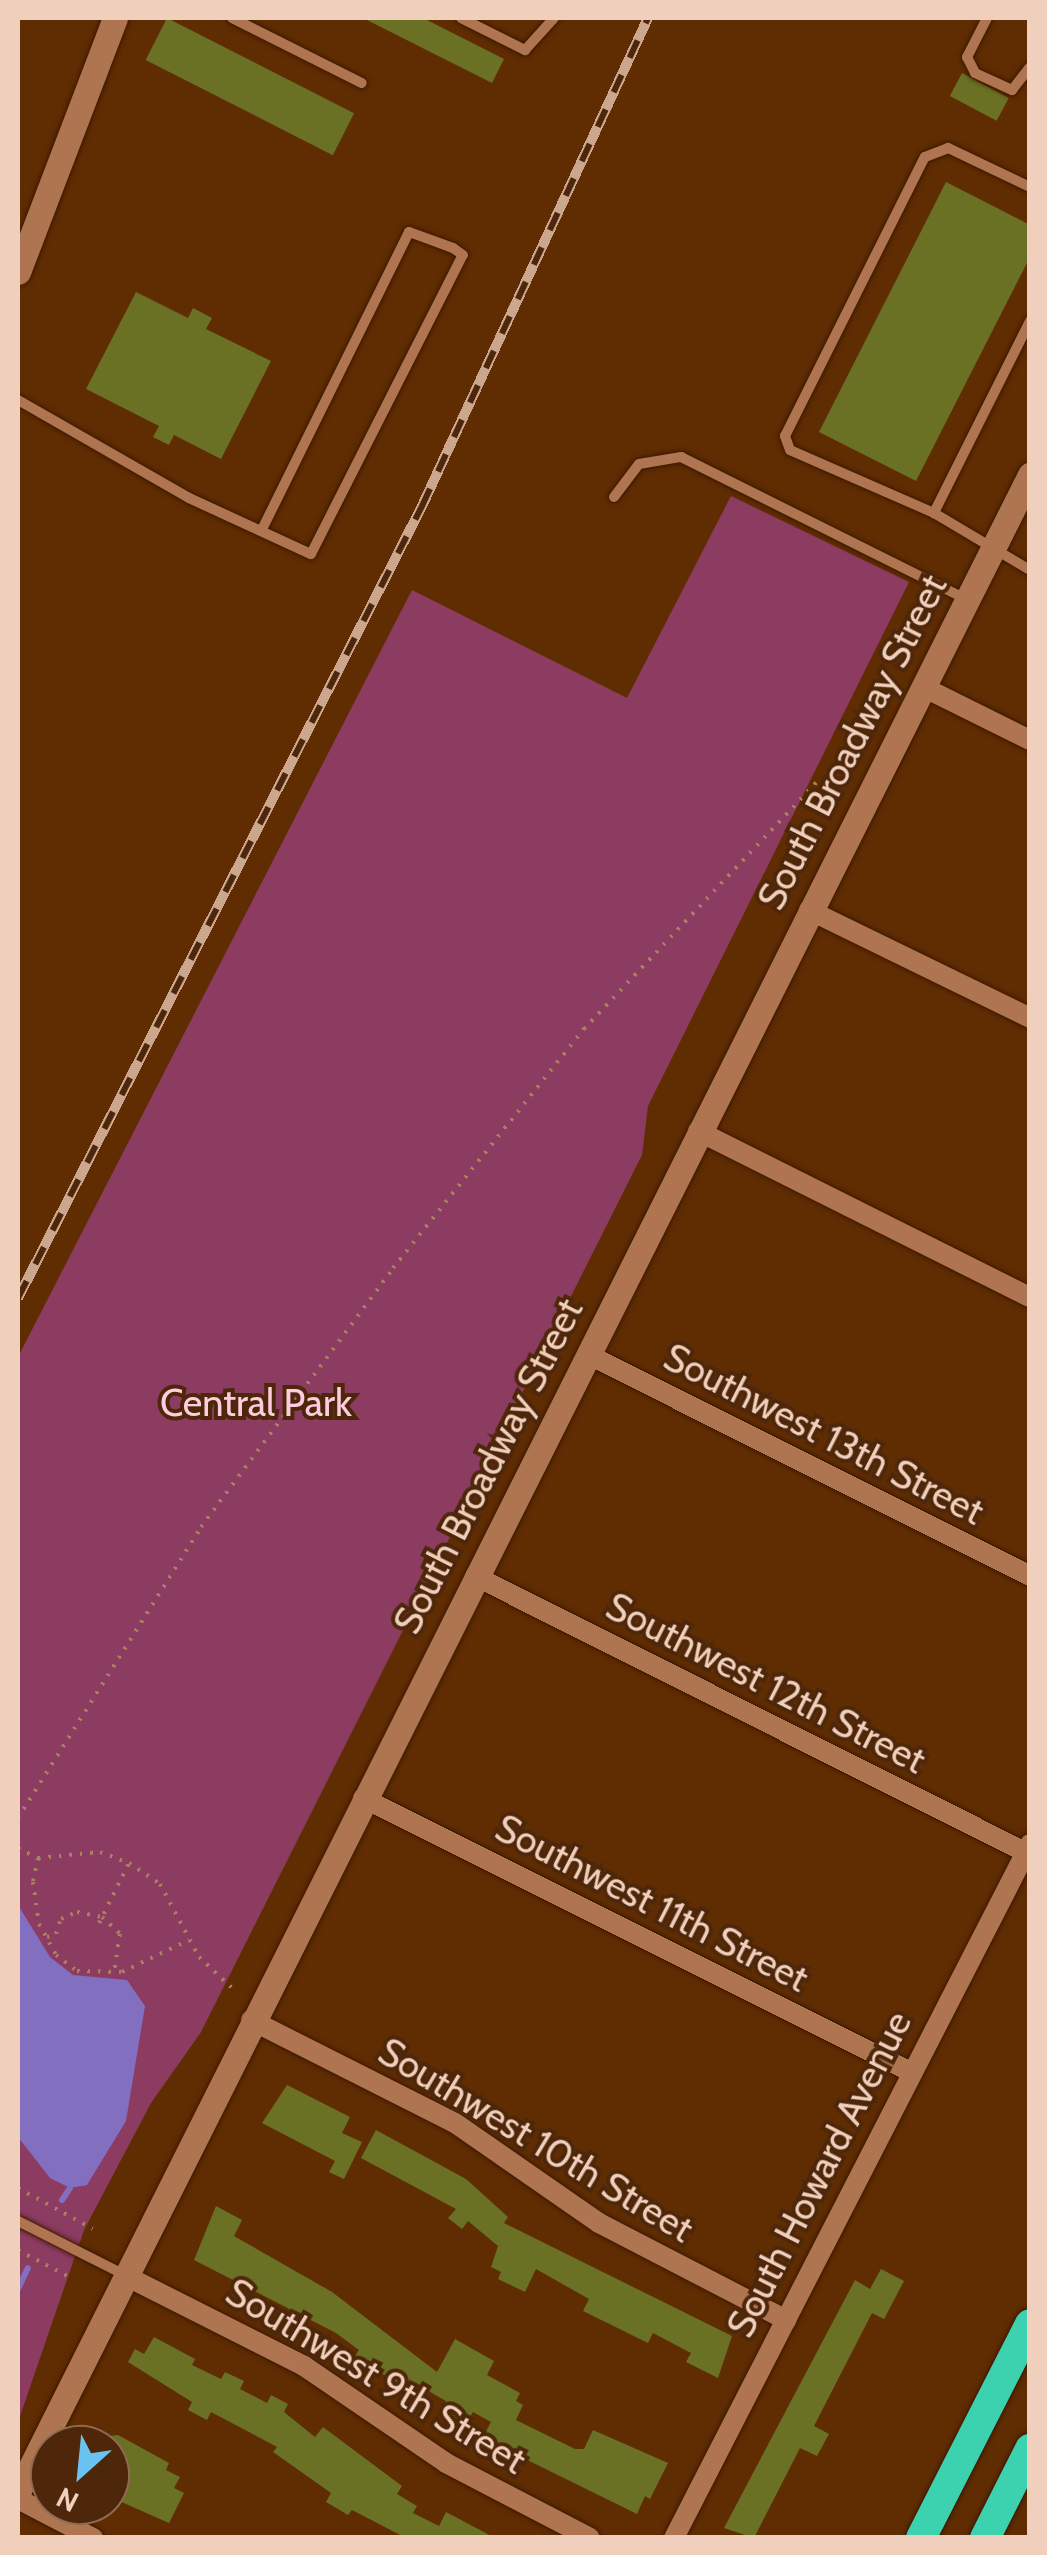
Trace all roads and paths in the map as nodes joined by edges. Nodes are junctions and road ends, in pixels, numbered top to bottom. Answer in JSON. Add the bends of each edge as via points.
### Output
{"nodes":[{"id":1,"x":115,"y":18,"type":"edge"},
{"id":2,"x":232,"y":18,"type":"edge"},
{"id":3,"x":461,"y":18,"type":"edge"},
{"id":4,"x":554,"y":18,"type":"edge"},
{"id":5,"x":987,"y":18,"type":"edge"},
{"id":6,"x":1030,"y":68,"type":"edge"},
{"id":7,"x":362,"y":82,"type":"dead end"},
{"id":8,"x":1030,"y":187,"type":"edge"},
{"id":9,"x":18,"y":272,"type":"edge"},
{"id":10,"x":1030,"y":320,"type":"edge"},
{"id":11,"x":18,"y":400,"type":"edge"},
{"id":12,"x":1030,"y":475,"type":"edge"},
{"id":13,"x":614,"y":497,"type":"dead end"},
{"id":14,"x":934,"y":513,"type":"junction"},
{"id":15,"x":262,"y":530,"type":"junction"},
{"id":16,"x":994,"y":546,"type":"junction"},
{"id":17,"x":1030,"y":570,"type":"edge"},
{"id":18,"x":966,"y":600,"type":"junction"},
{"id":19,"x":923,"y":687,"type":"junction"},
{"id":20,"x":1030,"y":740,"type":"edge"},
{"id":21,"x":818,"y":781,"type":"dead end"},
{"id":22,"x":809,"y":910,"type":"junction"},
{"id":23,"x":1030,"y":1018,"type":"edge"},
{"id":24,"x":698,"y":1130,"type":"junction"},
{"id":25,"x":1030,"y":1297,"type":"edge"},
{"id":26,"x":587,"y":1354,"type":"junction"},
{"id":27,"x":475,"y":1576,"type":"junction"},
{"id":28,"x":1030,"y":1576,"type":"edge"},
{"id":29,"x":363,"y":1798,"type":"junction"},
{"id":30,"x":18,"y":1818,"type":"edge"},
{"id":31,"x":18,"y":1848,"type":"edge"},
{"id":32,"x":1028,"y":1848,"type":"edge"},
{"id":33,"x":38,"y":1858,"type":"junction"},
{"id":34,"x":129,"y":1862,"type":"junction"},
{"id":35,"x":100,"y":1920,"type":"junction"},
{"id":36,"x":46,"y":1937,"type":"junction"},
{"id":37,"x":189,"y":1940,"type":"junction"},
{"id":38,"x":114,"y":1973,"type":"junction"},
{"id":39,"x":232,"y":1988,"type":"dead end"},
{"id":40,"x":251,"y":2020,"type":"junction"},
{"id":41,"x":909,"y":2071,"type":"junction"},
{"id":42,"x":18,"y":2188,"type":"edge"},
{"id":43,"x":18,"y":2221,"type":"edge"},
{"id":44,"x":92,"y":2230,"type":"dead end"},
{"id":45,"x":18,"y":2250,"type":"edge"},
{"id":46,"x":126,"y":2276,"type":"junction"},
{"id":47,"x":71,"y":2278,"type":"dead end"},
{"id":48,"x":786,"y":2320,"type":"junction"},
{"id":49,"x":1030,"y":2324,"type":"edge"},
{"id":50,"x":1030,"y":2449,"type":"edge"},
{"id":51,"x":18,"y":2492,"type":"edge"},
{"id":52,"x":18,"y":2500,"type":"edge"},
{"id":53,"x":93,"y":2538,"type":"edge"},
{"id":54,"x":590,"y":2538,"type":"edge"},
{"id":55,"x":674,"y":2538,"type":"edge"},
{"id":56,"x":921,"y":2538,"type":"edge"},
{"id":57,"x":985,"y":2538,"type":"edge"}],
"edges":[{"from":1,"to":9,"type":"main road"},
{"from":2,"to":7,"type":"lane"},
{"from":3,"to":4,"type":"lane","via":[[525,50]]},
{"from":5,"to":6,"type":"lane","via":[[967,57],[976,73],[1012,90]]},
{"from":8,"to":14,"type":"lane","via":[[948,148],[925,157],[785,436],[790,450]]},
{"from":10,"to":14,"type":"lane"},
{"from":11,"to":15,"type":"lane","via":[[189,498]]},
{"from":12,"to":16,"type":"main road","name":"South Broadway Street"},
{"from":13,"to":18,"type":"lane","via":[[639,464],[681,457]]},
{"from":14,"to":16,"type":"lane"},
{"from":15,"to":15,"type":"lane","via":[[311,554],[320,543],[463,255],[409,232]]},
{"from":16,"to":17,"type":"lane"},
{"from":16,"to":18,"type":"main road","name":"South Broadway Street"},
{"from":18,"to":19,"type":"main road","name":"South Broadway Street"},
{"from":19,"to":20,"type":"street"},
{"from":19,"to":22,"type":"main road","name":"South Broadway Street"},
{"from":21,"to":30,"type":"path","via":[[584,1028],[393,1268],[202,1527]]},
{"from":22,"to":23,"type":"street"},
{"from":22,"to":24,"type":"main road","name":"South Broadway Street"},
{"from":24,"to":25,"type":"street"},
{"from":24,"to":26,"type":"main road","name":"South Broadway Street"},
{"from":26,"to":27,"type":"main road","name":"South Broadway Street"},
{"from":26,"to":28,"type":"street","name":"Southwest 13th Street"},
{"from":27,"to":29,"type":"main road","name":"South Broadway Street"},
{"from":27,"to":32,"type":"street","name":"Southwest 12th Street"},
{"from":29,"to":40,"type":"main road","name":"South Broadway Street"},
{"from":29,"to":41,"type":"street","name":"Southwest 11th Street"},
{"from":31,"to":33,"type":"path"},
{"from":32,"to":41,"type":"street","name":"South Howard Avenue"},
{"from":33,"to":34,"type":"path","via":[[100,1852]]},
{"from":33,"to":36,"type":"path","via":[[34,1904]]},
{"from":34,"to":35,"type":"path"},
{"from":34,"to":37,"type":"path","via":[[160,1884]]},
{"from":35,"to":36,"type":"path","via":[[77,1912],[61,1918],[56,1934]]},
{"from":35,"to":38,"type":"path","via":[[120,1934]]},
{"from":36,"to":38,"type":"path","via":[[76,1972]]},
{"from":37,"to":38,"type":"path"},
{"from":37,"to":39,"type":"path"},
{"from":40,"to":46,"type":"main road","name":"South Broadway Street"},
{"from":40,"to":48,"type":"street","name":"Southwest 10th Street","via":[[456,2123],[599,2223]]},
{"from":41,"to":48,"type":"street","name":"South Howard Avenue"},
{"from":42,"to":44,"type":"path"},
{"from":43,"to":46,"type":"lane"},
{"from":45,"to":47,"type":"path"},
{"from":46,"to":51,"type":"main road","name":"South Broadway Street"},
{"from":46,"to":54,"type":"street","name":"Southwest 9th Street","via":[[304,2366],[429,2453]]},
{"from":48,"to":55,"type":"street","name":"South Howard Avenue"},
{"from":49,"to":56,"type":"highway"},
{"from":50,"to":57,"type":"highway"},
{"from":52,"to":53,"type":"street"}]}
